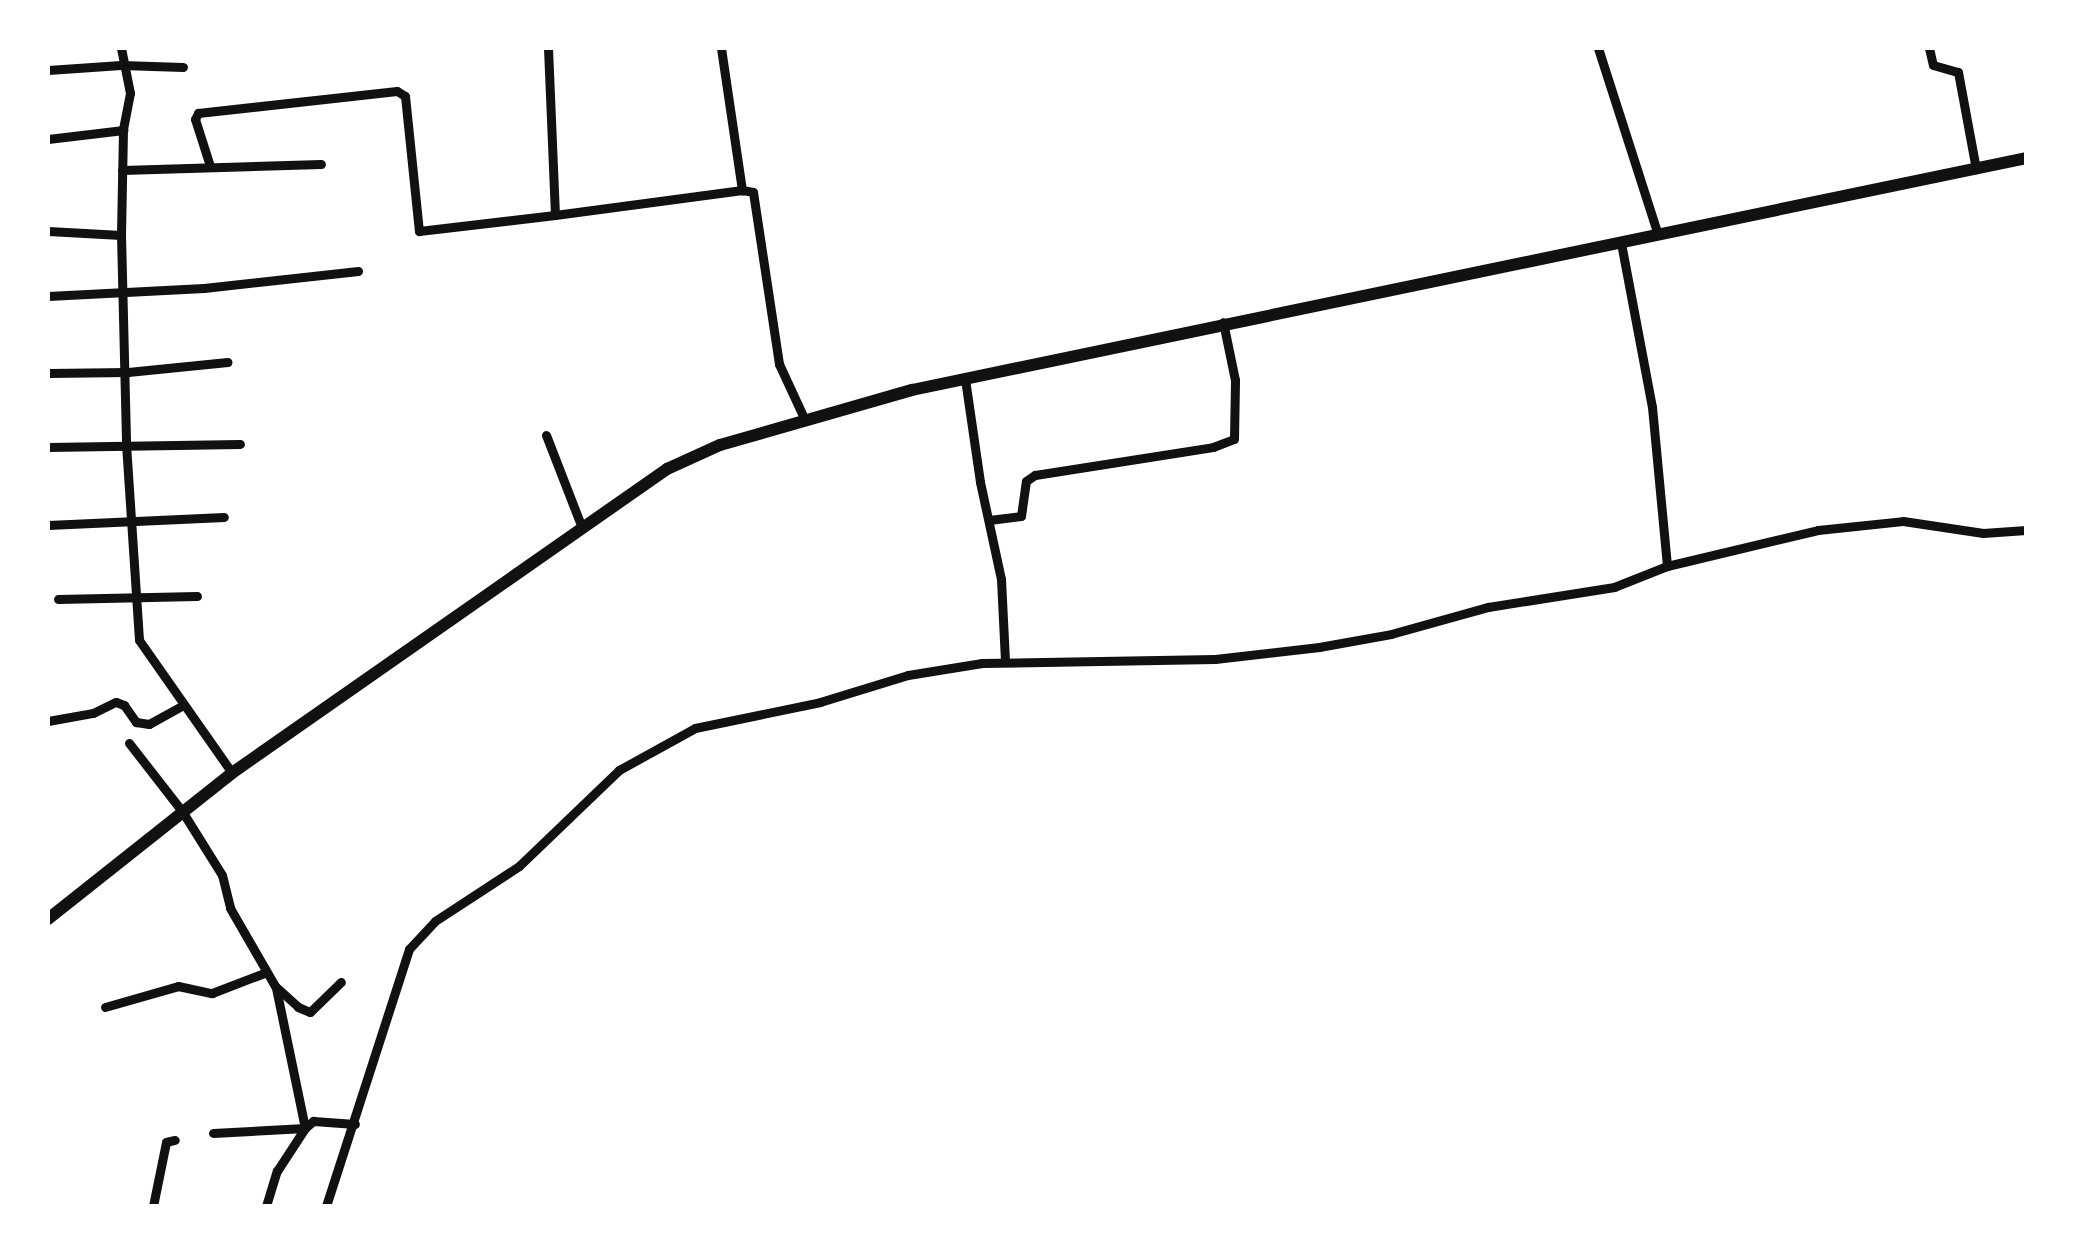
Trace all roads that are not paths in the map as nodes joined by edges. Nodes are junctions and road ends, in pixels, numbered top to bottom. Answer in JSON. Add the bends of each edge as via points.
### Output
{"nodes":[{"id":1,"x":121,"y":48,"type":"edge"},
{"id":2,"x":548,"y":48,"type":"edge"},
{"id":3,"x":721,"y":48,"type":"edge"},
{"id":4,"x":1598,"y":48,"type":"edge"},
{"id":5,"x":1930,"y":48,"type":"edge"},
{"id":6,"x":122,"y":65,"type":"junction"},
{"id":7,"x":183,"y":67,"type":"dead end"},
{"id":8,"x":48,"y":70,"type":"edge"},
{"id":9,"x":123,"y":130,"type":"junction"},
{"id":10,"x":48,"y":139,"type":"edge"},
{"id":11,"x":2026,"y":158,"type":"edge"},
{"id":12,"x":320,"y":164,"type":"dead end"},
{"id":13,"x":210,"y":166,"type":"junction"},
{"id":14,"x":1976,"y":169,"type":"junction"},
{"id":15,"x":122,"y":170,"type":"junction"},
{"id":16,"x":742,"y":190,"type":"junction"},
{"id":17,"x":555,"y":215,"type":"junction"},
{"id":18,"x":48,"y":230,"type":"edge"},
{"id":19,"x":1658,"y":235,"type":"junction"},
{"id":20,"x":121,"y":236,"type":"junction"},
{"id":21,"x":1621,"y":243,"type":"junction"},
{"id":22,"x":358,"y":272,"type":"dead end"},
{"id":23,"x":123,"y":293,"type":"junction"},
{"id":24,"x":48,"y":296,"type":"edge"},
{"id":25,"x":1224,"y":322,"type":"junction"},
{"id":26,"x":228,"y":362,"type":"dead end"},
{"id":27,"x":48,"y":372,"type":"edge"},
{"id":28,"x":128,"y":372,"type":"junction"},
{"id":29,"x":965,"y":379,"type":"junction"},
{"id":30,"x":804,"y":418,"type":"junction"},
{"id":31,"x":546,"y":436,"type":"dead end"},
{"id":32,"x":126,"y":444,"type":"junction"},
{"id":33,"x":240,"y":444,"type":"dead end"},
{"id":34,"x":48,"y":447,"type":"edge"},
{"id":35,"x":224,"y":517,"type":"dead end"},
{"id":36,"x":989,"y":520,"type":"junction"},
{"id":37,"x":131,"y":521,"type":"junction"},
{"id":38,"x":48,"y":525,"type":"edge"},
{"id":39,"x":582,"y":528,"type":"junction"},
{"id":40,"x":2026,"y":530,"type":"edge"},
{"id":41,"x":1668,"y":566,"type":"junction"},
{"id":42,"x":136,"y":596,"type":"junction"},
{"id":43,"x":198,"y":596,"type":"dead end"},
{"id":44,"x":58,"y":600,"type":"dead end"},
{"id":45,"x":1005,"y":656,"type":"junction"},
{"id":46,"x":183,"y":705,"type":"junction"},
{"id":47,"x":48,"y":721,"type":"edge"},
{"id":48,"x":129,"y":743,"type":"dead end"},
{"id":49,"x":232,"y":773,"type":"junction"},
{"id":50,"x":182,"y":811,"type":"junction"},
{"id":51,"x":48,"y":919,"type":"edge"},
{"id":52,"x":264,"y":973,"type":"junction"},
{"id":53,"x":341,"y":982,"type":"dead end"},
{"id":54,"x":276,"y":986,"type":"junction"},
{"id":55,"x":105,"y":1007,"type":"dead end"},
{"id":56,"x":353,"y":1124,"type":"junction"},
{"id":57,"x":305,"y":1128,"type":"junction"},
{"id":58,"x":213,"y":1133,"type":"dead end"},
{"id":59,"x":174,"y":1140,"type":"dead end"},
{"id":60,"x":154,"y":1206,"type":"edge"},
{"id":61,"x":266,"y":1206,"type":"edge"},
{"id":62,"x":326,"y":1206,"type":"edge"}],
"edges":[{"from":1,"to":6,"type":"street"},
{"from":2,"to":17,"type":"street"},
{"from":3,"to":16,"type":"street"},
{"from":4,"to":19,"type":"street"},
{"from":5,"to":14,"type":"street","via":[[1933,65],[1958,72]]},
{"from":6,"to":7,"type":"street"},
{"from":6,"to":8,"type":"street"},
{"from":6,"to":9,"type":"street","via":[[130,92]]},
{"from":9,"to":10,"type":"street"},
{"from":9,"to":15,"type":"street"},
{"from":11,"to":14,"type":"main road"},
{"from":12,"to":13,"type":"street"},
{"from":13,"to":15,"type":"street"},
{"from":13,"to":17,"type":"street","via":[[198,113],[397,91],[406,96],[419,231]]},
{"from":14,"to":19,"type":"main road"},
{"from":15,"to":20,"type":"street"},
{"from":16,"to":17,"type":"street"},
{"from":16,"to":30,"type":"street","via":[[756,202],[779,364]]},
{"from":18,"to":20,"type":"street"},
{"from":19,"to":21,"type":"main road"},
{"from":20,"to":23,"type":"street"},
{"from":21,"to":25,"type":"main road"},
{"from":21,"to":41,"type":"street","via":[[1654,421]]},
{"from":22,"to":23,"type":"street"},
{"from":23,"to":24,"type":"street"},
{"from":23,"to":28,"type":"street"},
{"from":25,"to":29,"type":"main road"},
{"from":25,"to":36,"type":"street","via":[[1234,438],[1212,448],[1035,475],[1024,488],[1021,516]]},
{"from":26,"to":28,"type":"street"},
{"from":27,"to":28,"type":"street"},
{"from":28,"to":32,"type":"street"},
{"from":29,"to":30,"type":"main road"},
{"from":29,"to":36,"type":"street"},
{"from":30,"to":39,"type":"main road","via":[[668,469]]},
{"from":31,"to":39,"type":"street"},
{"from":32,"to":33,"type":"street"},
{"from":32,"to":34,"type":"street"},
{"from":32,"to":37,"type":"street"},
{"from":35,"to":37,"type":"street"},
{"from":36,"to":45,"type":"street","via":[[1001,579]]},
{"from":37,"to":38,"type":"street"},
{"from":37,"to":42,"type":"street"},
{"from":39,"to":49,"type":"main road"},
{"from":40,"to":41,"type":"street","via":[[1983,533],[1932,522],[1880,521],[1754,542]]},
{"from":41,"to":45,"type":"street","via":[[1614,587],[1488,606],[1319,648],[1215,660]]},
{"from":42,"to":43,"type":"street"},
{"from":42,"to":44,"type":"street"},
{"from":42,"to":46,"type":"street","via":[[142,649]]},
{"from":45,"to":56,"type":"street","via":[[695,728],[619,770],[519,866],[435,921],[408,948]]},
{"from":46,"to":47,"type":"street","via":[[149,724],[136,722],[124,705],[111,704]]},
{"from":46,"to":49,"type":"street"},
{"from":48,"to":50,"type":"street"},
{"from":49,"to":50,"type":"main road"},
{"from":50,"to":51,"type":"main road"},
{"from":50,"to":52,"type":"street","via":[[222,875],[230,908]]},
{"from":52,"to":54,"type":"street"},
{"from":52,"to":55,"type":"street","via":[[212,993],[178,986]]},
{"from":53,"to":54,"type":"street","via":[[310,1012]]},
{"from":54,"to":57,"type":"street"},
{"from":56,"to":57,"type":"street","via":[[314,1121]]},
{"from":56,"to":62,"type":"street"},
{"from":57,"to":58,"type":"street"},
{"from":57,"to":61,"type":"street","via":[[276,1171]]},
{"from":59,"to":60,"type":"street","via":[[166,1142]]}]}
